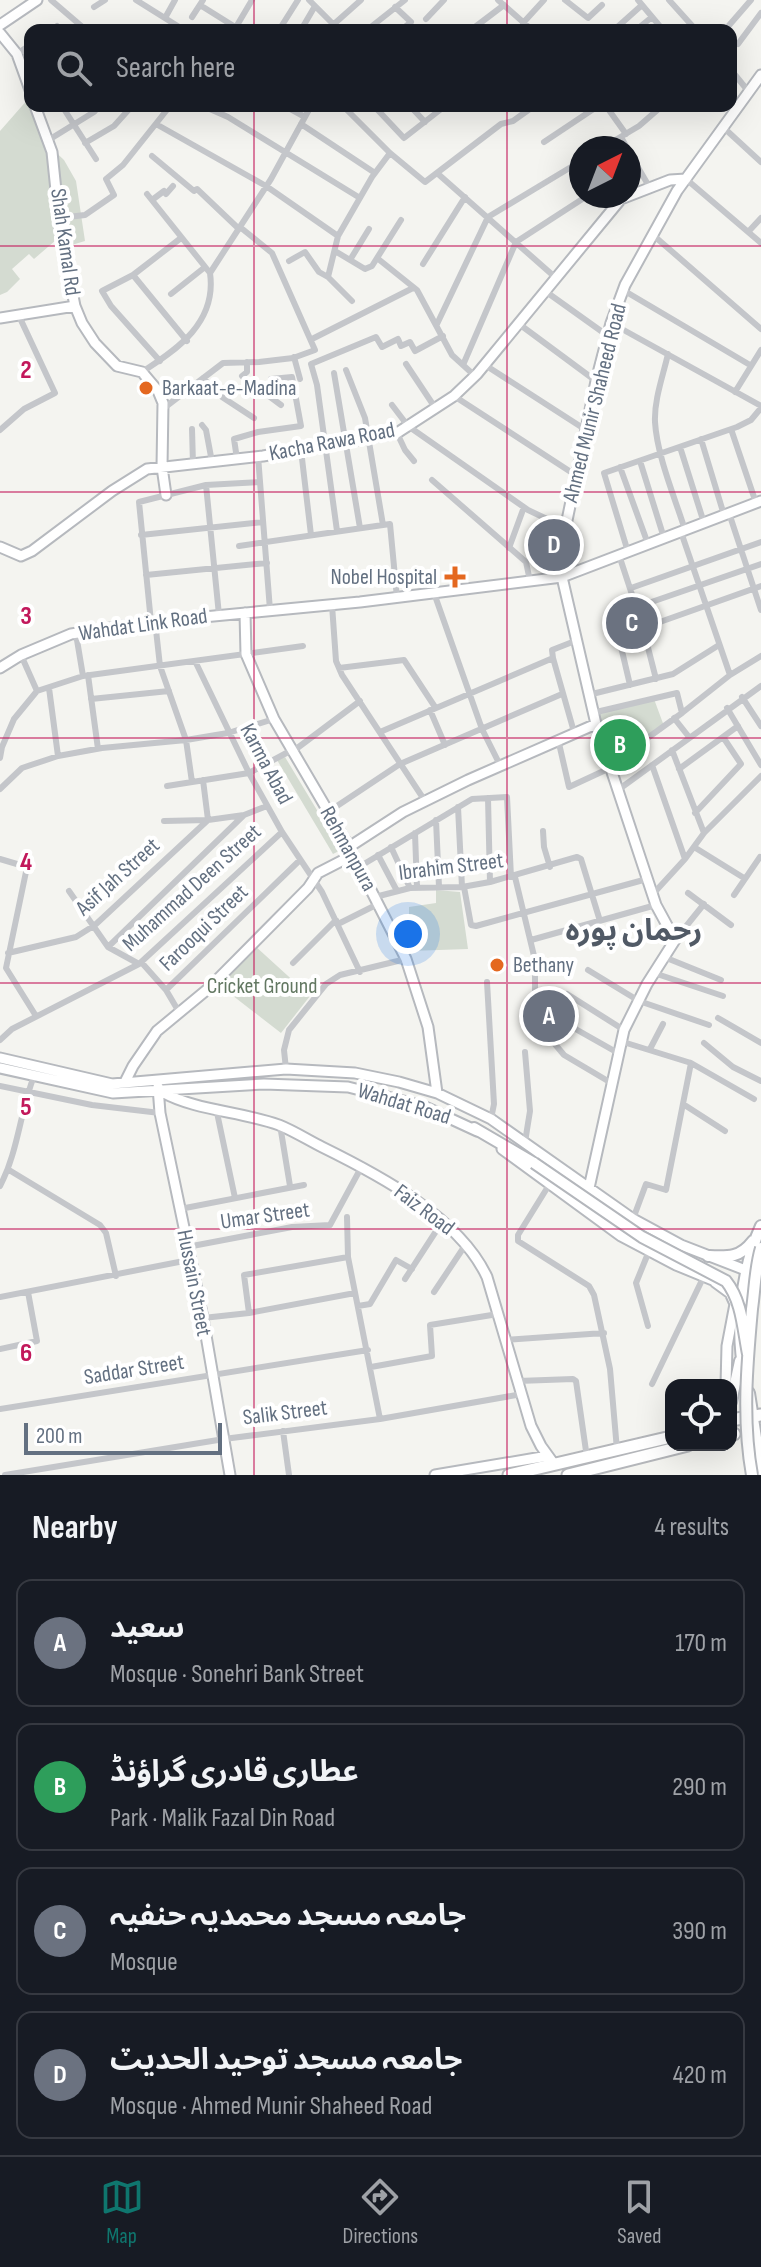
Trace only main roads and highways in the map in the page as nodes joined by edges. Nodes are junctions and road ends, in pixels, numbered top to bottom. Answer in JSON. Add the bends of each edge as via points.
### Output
{"nodes":[{"id":1,"x":474,"y":1128,"type":"road end"},
{"id":2,"x":759,"y":1231,"type":"edge"},
{"id":3,"x":761,"y":1248,"type":"edge"},
{"id":4,"x":708,"y":1256,"type":"road end"},
{"id":5,"x":744,"y":1293,"type":"junction"},
{"id":6,"x":735,"y":1307,"type":"road end"},
{"id":7,"x":744,"y":1356,"type":"junction"},
{"id":8,"x":737,"y":1381,"type":"edge"},
{"id":9,"x":758,"y":1415,"type":"edge"},
{"id":10,"x":737,"y":1419,"type":"edge"},
{"id":11,"x":665,"y":1438,"type":"edge"},
{"id":12,"x":665,"y":1451,"type":"edge"},
{"id":13,"x":761,"y":1470,"type":"edge"},
{"id":14,"x":509,"y":1475,"type":"edge"},
{"id":15,"x":568,"y":1475,"type":"edge"},
{"id":16,"x":752,"y":1475,"type":"edge"}],
"edges":[{"from":1,"to":7,"type":"main road","bridge":true,"via":[[625,1227],[726,1281],[738,1303]]},
{"from":2,"to":4,"type":"main road","via":[[742,1254]]},
{"from":2,"to":5,"type":"main road"},
{"from":3,"to":7,"type":"main road","bridge":true},
{"from":5,"to":6,"type":"main road"},
{"from":5,"to":7,"type":"main road"},
{"from":7,"to":8,"type":"main road"},
{"from":7,"to":9,"type":"main road"},
{"from":7,"to":16,"type":"main road","bridge":true},
{"from":9,"to":10,"type":"highway"},
{"from":9,"to":13,"type":"main road"},
{"from":11,"to":14,"type":"highway","via":[[587,1458],[551,1460]]},
{"from":12,"to":15,"type":"highway"}]}
